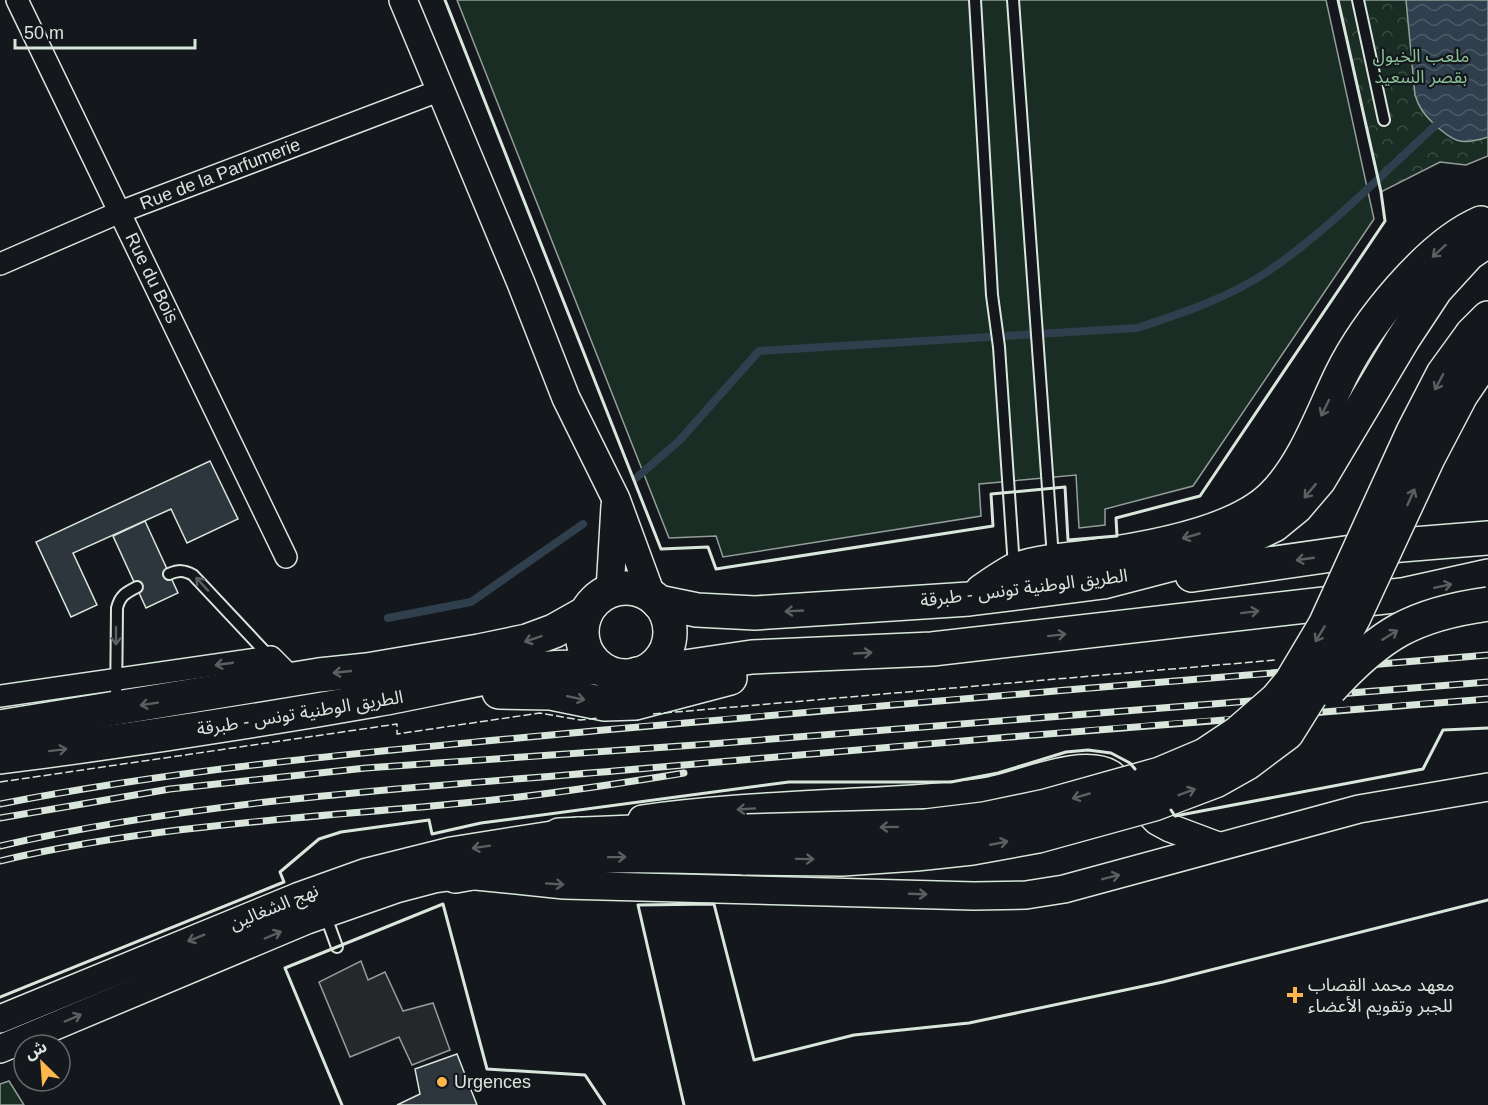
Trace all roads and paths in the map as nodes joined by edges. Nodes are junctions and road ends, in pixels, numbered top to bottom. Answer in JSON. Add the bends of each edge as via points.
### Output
{"nodes":[{"id":1,"x":17,"y":0,"type":"edge"},
{"id":2,"x":403,"y":0,"type":"edge"},
{"id":3,"x":975,"y":0,"type":"edge"},
{"id":4,"x":1013,"y":0,"type":"edge"},
{"id":5,"x":1358,"y":0,"type":"edge"},
{"id":6,"x":441,"y":90,"type":"junction"},
{"id":7,"x":1384,"y":120,"type":"dead end"},
{"id":8,"x":120,"y":212,"type":"junction"},
{"id":9,"x":1488,"y":220,"type":"edge"},
{"id":10,"x":1488,"y":240,"type":"edge"},
{"id":11,"x":0,"y":264,"type":"edge"},
{"id":12,"x":1483,"y":336,"type":"edge"},
{"id":13,"x":616,"y":499,"type":"junction"},
{"id":14,"x":1488,"y":538,"type":"edge"},
{"id":15,"x":286,"y":557,"type":"dead end"},
{"id":16,"x":1053,"y":561,"type":"junction"},
{"id":17,"x":1014,"y":570,"type":"junction"},
{"id":18,"x":170,"y":574,"type":"dead end"},
{"id":19,"x":1488,"y":576,"type":"edge"},
{"id":20,"x":1103,"y":582,"type":"junction"},
{"id":21,"x":137,"y":587,"type":"dead end"},
{"id":22,"x":610,"y":591,"type":"junction"},
{"id":23,"x":969,"y":599,"type":"junction"},
{"id":24,"x":655,"y":600,"type":"junction"},
{"id":25,"x":1488,"y":604,"type":"edge"},
{"id":26,"x":586,"y":613,"type":"junction"},
{"id":27,"x":823,"y":655,"type":"junction"},
{"id":28,"x":271,"y":657,"type":"junction"},
{"id":29,"x":600,"y":668,"type":"junction"},
{"id":30,"x":638,"y":674,"type":"junction"},
{"id":31,"x":294,"y":680,"type":"junction"},
{"id":32,"x":434,"y":690,"type":"junction"},
{"id":33,"x":116,"y":694,"type":"junction"},
{"id":34,"x":0,"y":696,"type":"edge"},
{"id":35,"x":0,"y":727,"type":"edge"},
{"id":36,"x":1287,"y":733,"type":"junction"},
{"id":37,"x":0,"y":757,"type":"edge"},
{"id":38,"x":1475,"y":788,"type":"edge"},
{"id":39,"x":1488,"y":798,"type":"edge"},
{"id":40,"x":1157,"y":821,"type":"junction"},
{"id":41,"x":560,"y":835,"type":"junction"},
{"id":42,"x":747,"y":844,"type":"junction"},
{"id":43,"x":1218,"y":846,"type":"junction"},
{"id":44,"x":1144,"y":868,"type":"junction"},
{"id":45,"x":455,"y":876,"type":"junction"},
{"id":46,"x":325,"y":914,"type":"junction"},
{"id":47,"x":337,"y":947,"type":"dead end"},
{"id":48,"x":0,"y":1018,"type":"edge"},
{"id":49,"x":0,"y":1049,"type":"edge"}],
"edges":[{"from":1,"to":8,"type":"street","name":"Rue du Bois"},
{"from":2,"to":6,"type":"street"},
{"from":3,"to":17,"type":"lane","via":[[992,295]]},
{"from":4,"to":16,"type":"lane"},
{"from":5,"to":7,"type":"lane"},
{"from":6,"to":8,"type":"street","name":"Rue de la Parfumerie"},
{"from":6,"to":13,"type":"street","via":[[566,398]]},
{"from":8,"to":11,"type":"street","name":"Rue de la Parfumerie"},
{"from":8,"to":15,"type":"street","name":"Rue du Bois"},
{"from":9,"to":16,"type":"main road","one_way":true,"via":[[1437,252],[1396,296],[1350,358],[1289,477],[1272,497],[1224,526],[1125,551]]},
{"from":10,"to":20,"type":"main road","name":"الطريق الوطنية تونس - طبرقة","one_way":true,"via":[[1468,254],[1436,289],[1319,480],[1296,507],[1274,525],[1233,545]]},
{"from":36,"to":12,"type":"main road","one_way":true,"bridge":true,"via":[[1342,641],[1461,395]]},
{"from":12,"to":42,"type":"main road","one_way":true,"bridge":true,"via":[[1443,374],[1320,635],[1291,682],[1238,733],[1205,755],[1160,774],[1046,806],[984,819]]},
{"from":13,"to":22,"type":"street"},
{"from":13,"to":24,"type":"street"},
{"from":14,"to":20,"type":"main road","one_way":true,"via":[[1401,545],[1173,578]]},
{"from":16,"to":17,"type":"main road"},
{"from":17,"to":23,"type":"main road"},
{"from":28,"to":18,"type":"lane","one_way":true,"via":[[193,575],[179,570]]},
{"from":27,"to":19,"type":"main road","one_way":true,"via":[[932,649],[1402,595]]},
{"from":20,"to":23,"type":"main road","name":"الطريق الوطنية تونس - طبرقة"},
{"from":21,"to":33,"type":"lane","one_way":true,"via":[[124,593],[117,608]]},
{"from":22,"to":24,"type":"main road","via":[[625,588]]},
{"from":22,"to":26,"type":"main road","via":[[595,600]]},
{"from":23,"to":24,"type":"main road","name":"الطريق الوطنية تونس - طبرقة","one_way":true,"via":[[755,613],[697,610]]},
{"from":24,"to":30,"type":"main road","via":[[669,622],[670,633],[666,650],[651,668]]},
{"from":36,"to":25,"type":"main road","one_way":true,"bridge":true,"via":[[1354,662],[1394,631],[1430,616]]},
{"from":26,"to":29,"type":"main road","via":[[582,640],[591,660]]},
{"from":26,"to":31,"type":"main road","name":"الطريق الوطنية تونس - طبرقة","one_way":true,"via":[[527,641]]},
{"from":27,"to":30,"type":"main road","via":[[752,657]]},
{"from":32,"to":27,"type":"main road","one_way":true,"via":[[471,694],[550,693],[605,704],[635,703]]},
{"from":28,"to":31,"type":"street"},
{"from":28,"to":33,"type":"street","one_way":true},
{"from":29,"to":30,"type":"main road","via":[[610,674]]},
{"from":29,"to":32,"type":"main road","name":"الطريق الوطنية تونس - طبرقة","via":[[541,669]]},
{"from":31,"to":33,"type":"main road","name":"الطريق الوطنية تونس - طبرقة","one_way":true},
{"from":37,"to":32,"type":"main road","name":"الطريق الوطنية تونس - طبرقة","one_way":true},
{"from":33,"to":34,"type":"street"},
{"from":33,"to":35,"type":"main road","name":"الطريق الوطنية تونس - طبرقة"},
{"from":42,"to":36,"type":"main road","one_way":true,"bridge":true,"via":[[842,860],[972,848],[1038,836],[1154,804],[1215,781]]},
{"from":38,"to":39,"type":"street"},
{"from":38,"to":43,"type":"street","via":[[1359,809]]},
{"from":40,"to":41,"type":"street","name":"نهج الشغالين","one_way":true,"via":[[1112,774],[1103,768],[1087,767],[997,790],[949,797],[679,814]]},
{"from":40,"to":43,"type":"street"},
{"from":40,"to":44,"type":"street"},
{"from":41,"to":42,"type":"main road","via":[[683,830]]},
{"from":41,"to":48,"type":"street","name":"نهج الشغالين","one_way":true,"via":[[451,851],[367,872]]},
{"from":45,"to":42,"type":"main road","one_way":true,"via":[[554,860]]},
{"from":43,"to":44,"type":"street"},
{"from":45,"to":44,"type":"street","one_way":true,"via":[[564,885],[974,896],[1045,892]]},
{"from":45,"to":46,"type":"street","via":[[396,889]]},
{"from":46,"to":47,"type":"lane"},
{"from":49,"to":46,"type":"street","one_way":true}]}
